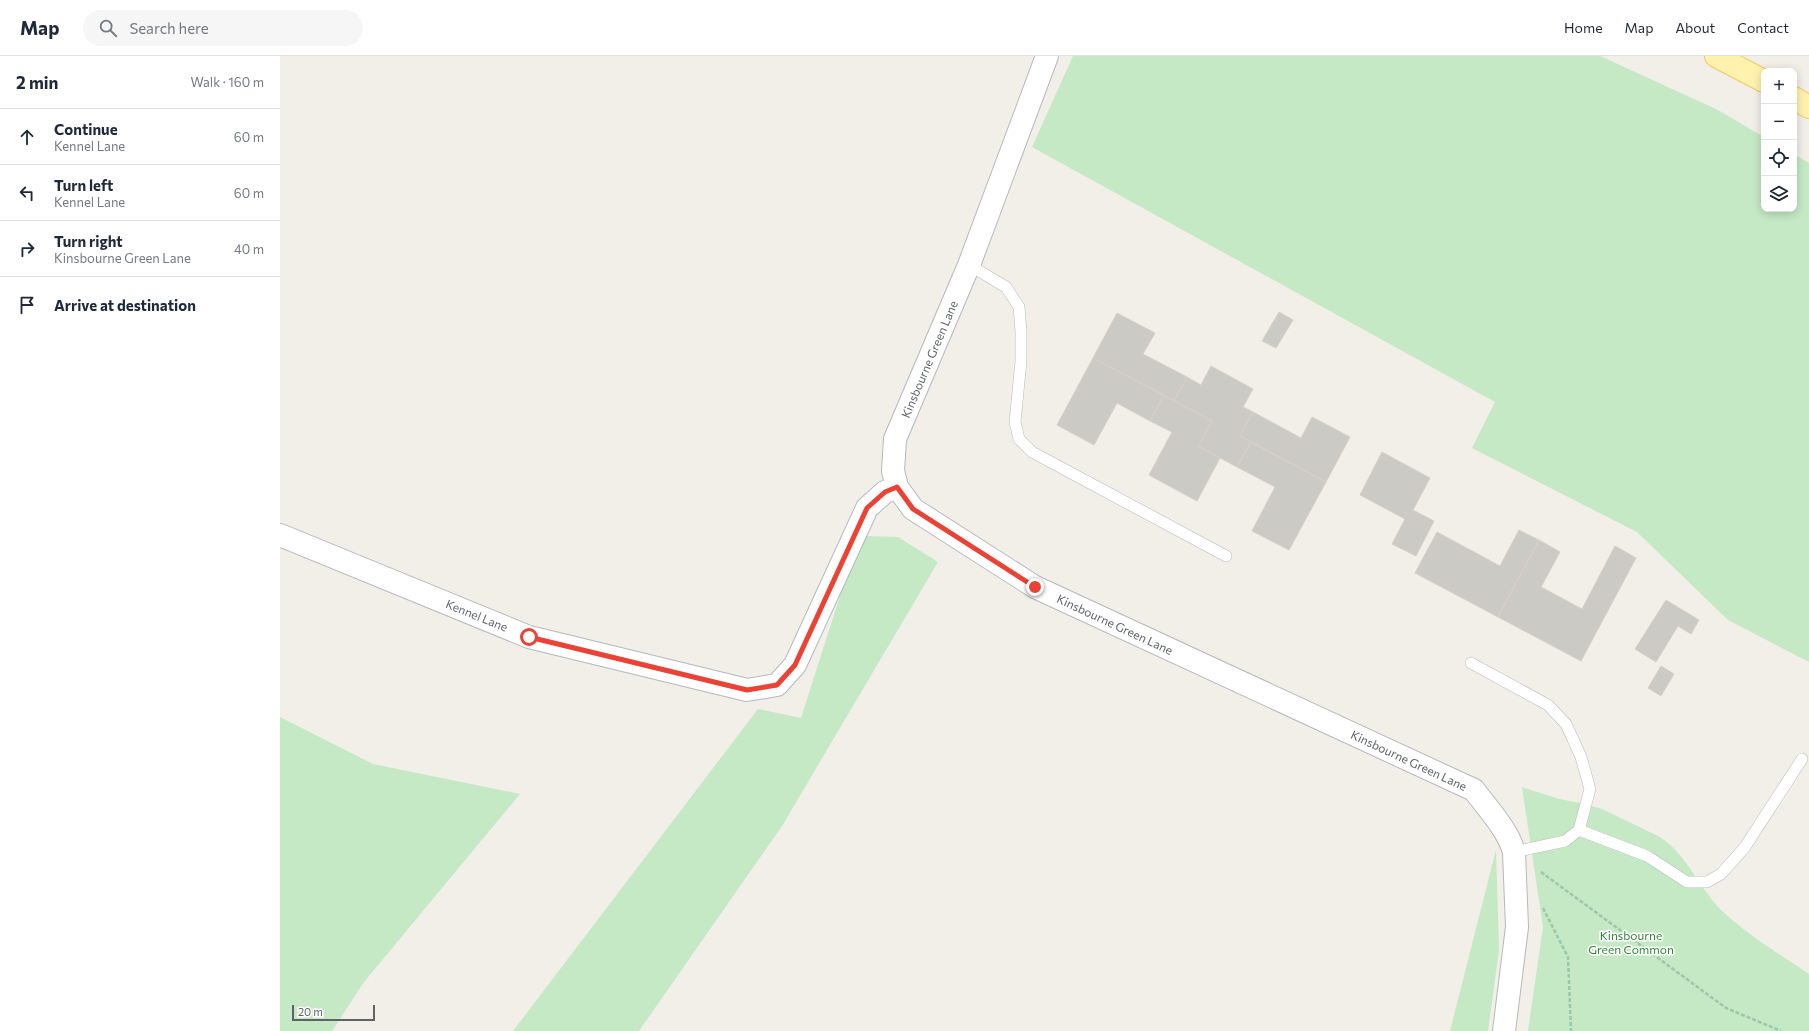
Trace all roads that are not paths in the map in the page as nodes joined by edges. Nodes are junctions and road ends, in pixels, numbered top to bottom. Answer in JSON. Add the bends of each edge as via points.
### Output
{"nodes":[{"id":1,"x":1047,"y":56,"type":"edge"},
{"id":2,"x":1716,"y":56,"type":"edge"},
{"id":3,"x":1761,"y":79,"type":"edge"},
{"id":4,"x":1797,"y":100,"type":"edge"},
{"id":5,"x":1809,"y":107,"type":"edge"},
{"id":6,"x":968,"y":265,"type":"junction"},
{"id":7,"x":897,"y":487,"type":"junction"},
{"id":8,"x":280,"y":535,"type":"edge"},
{"id":9,"x":1226,"y":556,"type":"dead end"},
{"id":10,"x":1471,"y":663,"type":"dead end"},
{"id":11,"x":1802,"y":759,"type":"dead end"},
{"id":12,"x":1579,"y":830,"type":"junction"},
{"id":13,"x":1514,"y":852,"type":"junction"},
{"id":14,"x":1504,"y":1031,"type":"edge"}],
"edges":[{"from":1,"to":6,"type":"street","name":"Kinsbourne Green Lane"},
{"from":2,"to":3,"type":"main road"},
{"from":4,"to":5,"type":"main road"},
{"from":6,"to":7,"type":"street","name":"Kinsbourne Green Lane","via":[[895,439],[893,471]]},
{"from":6,"to":9,"type":"lane","via":[[1006,288],[1019,307],[1022,331],[1015,422],[1019,439],[1032,452]]},
{"from":7,"to":8,"type":"street","name":"Kennel Lane","via":[[885,492],[867,508],[795,665],[777,685],[747,690],[529,637]]},
{"from":7,"to":13,"type":"street","name":"Kinsbourne Green Lane","via":[[913,509],[1035,587],[1474,790],[1512,844]]},
{"from":10,"to":12,"type":"lane","via":[[1548,705],[1566,724],[1581,757],[1590,789]]},
{"from":11,"to":12,"type":"lane","via":[[1745,847],[1721,874],[1707,882],[1687,882],[1647,856]]},
{"from":12,"to":13,"type":"lane","via":[[1565,841]]},
{"from":13,"to":14,"type":"street","name":"Kinsbourne Green Lane","via":[[1516,927]]}]}
